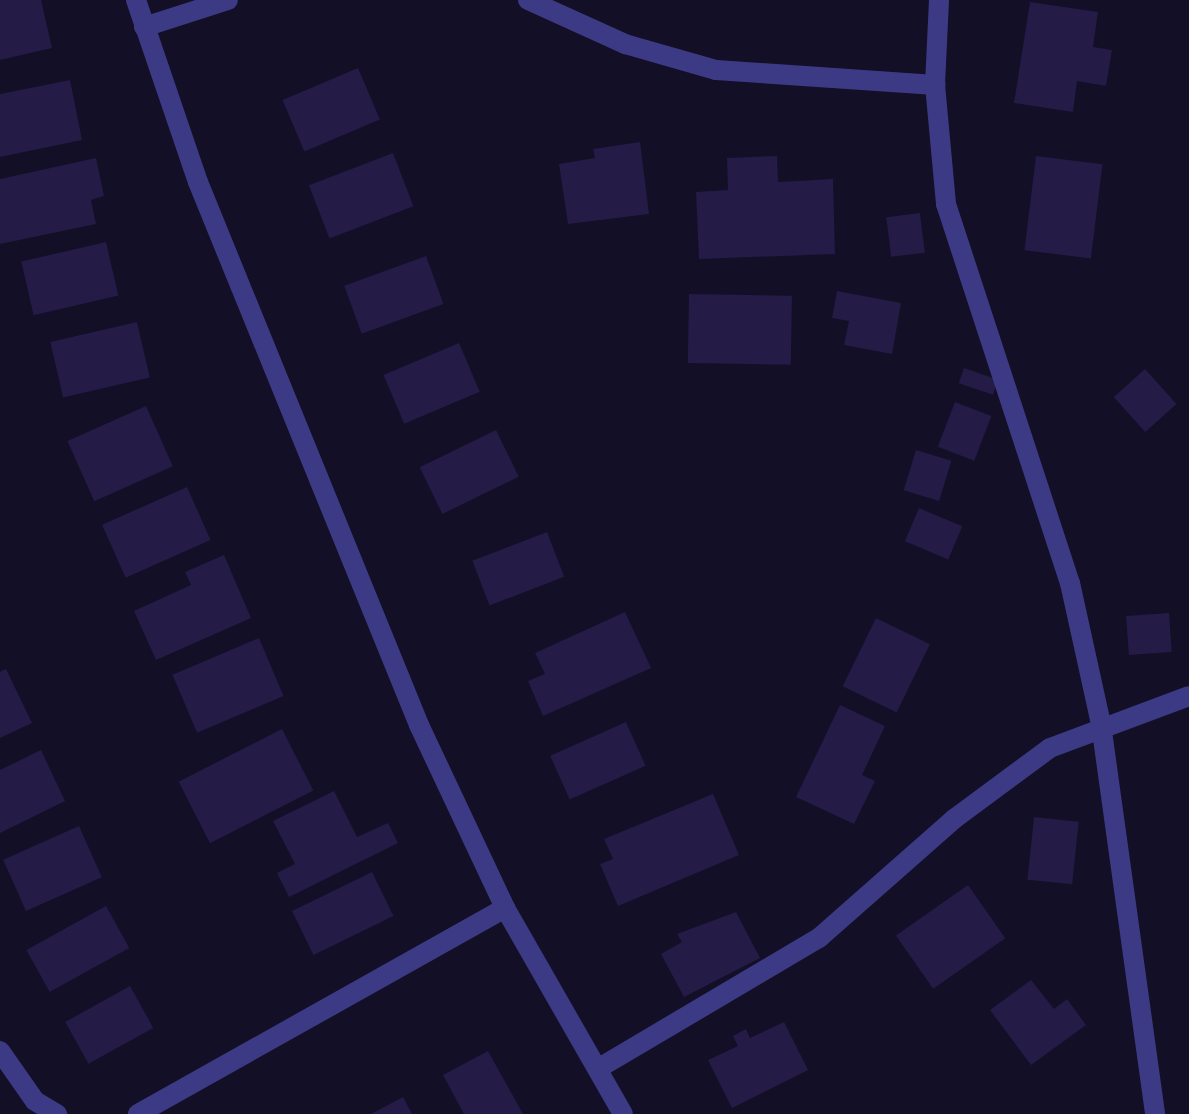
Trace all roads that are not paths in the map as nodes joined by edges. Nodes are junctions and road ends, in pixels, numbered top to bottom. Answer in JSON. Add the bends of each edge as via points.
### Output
{"nodes":[{"id":1,"x":136,"y":0,"type":"edge"},
{"id":2,"x":228,"y":0,"type":"edge"},
{"id":3,"x":528,"y":0,"type":"edge"},
{"id":4,"x":939,"y":0,"type":"edge"},
{"id":5,"x":144,"y":27,"type":"junction"},
{"id":6,"x":935,"y":85,"type":"junction"},
{"id":7,"x":1189,"y":696,"type":"edge"},
{"id":8,"x":1101,"y":724,"type":"junction"},
{"id":9,"x":505,"y":908,"type":"junction"},
{"id":10,"x":0,"y":1051,"type":"edge"},
{"id":11,"x":599,"y":1068,"type":"junction"},
{"id":12,"x":57,"y":1114,"type":"edge"},
{"id":13,"x":138,"y":1114,"type":"edge"},
{"id":14,"x":623,"y":1114,"type":"edge"},
{"id":15,"x":1155,"y":1114,"type":"edge"}],
"edges":[{"from":1,"to":5,"type":"street"},
{"from":2,"to":5,"type":"street"},
{"from":3,"to":6,"type":"street","via":[[625,44],[716,70]]},
{"from":4,"to":6,"type":"street"},
{"from":5,"to":9,"type":"street","via":[[198,182],[419,725]]},
{"from":6,"to":8,"type":"street","via":[[957,247],[1070,583]]},
{"from":7,"to":8,"type":"street"},
{"from":8,"to":11,"type":"street","via":[[1013,771],[819,938]]},
{"from":8,"to":15,"type":"street"},
{"from":9,"to":11,"type":"street"},
{"from":9,"to":13,"type":"street"},
{"from":10,"to":12,"type":"street","via":[[35,1101]]},
{"from":11,"to":14,"type":"street"}]}
